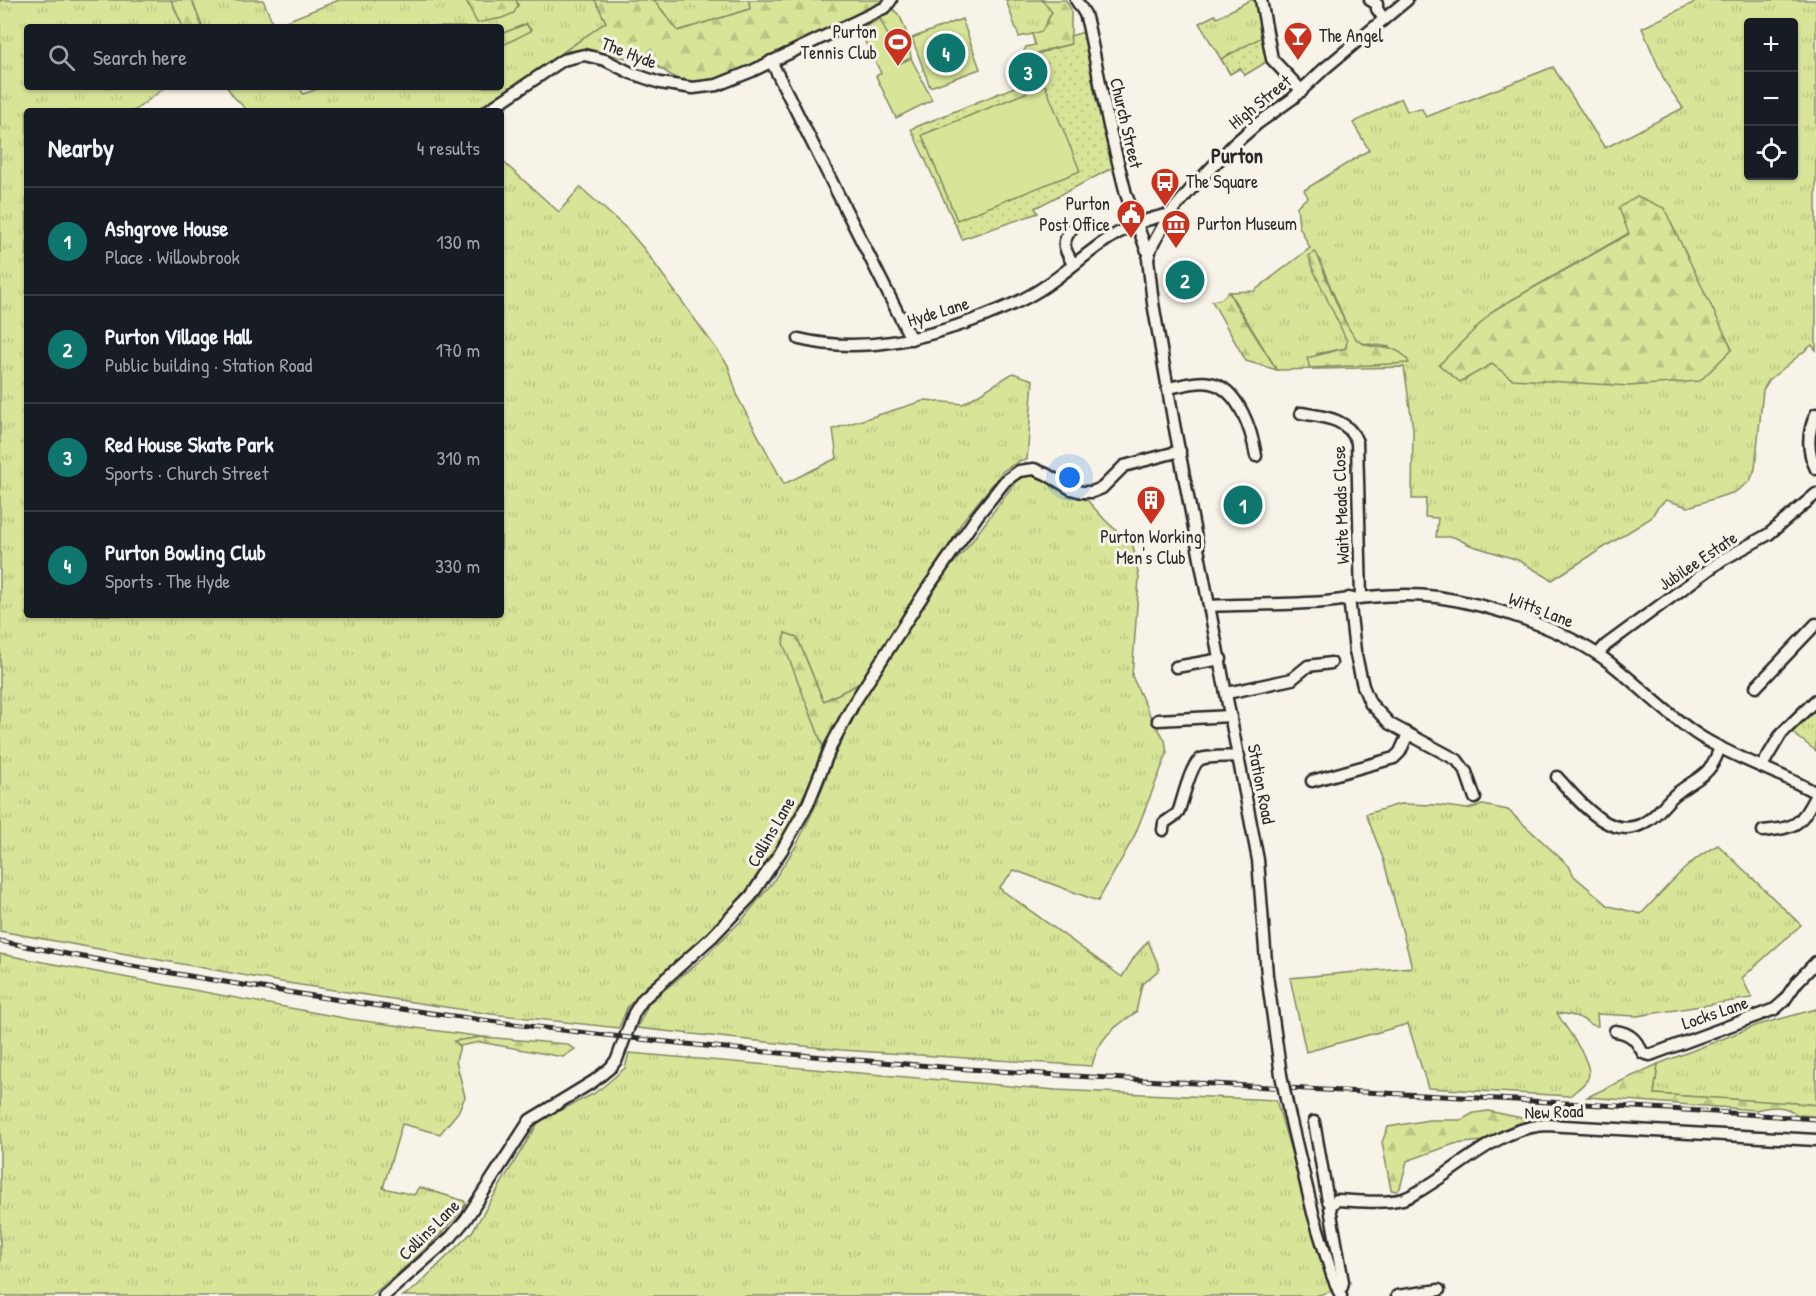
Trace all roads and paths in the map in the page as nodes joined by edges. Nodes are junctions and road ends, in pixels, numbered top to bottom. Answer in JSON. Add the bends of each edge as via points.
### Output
{"nodes":[{"id":1,"x":891,"y":0,"type":"edge"},
{"id":2,"x":1076,"y":0,"type":"edge"},
{"id":3,"x":1262,"y":0,"type":"edge"},
{"id":4,"x":1407,"y":0,"type":"edge"},
{"id":5,"x":1375,"y":1,"type":"edge"},
{"id":6,"x":1384,"y":19,"type":"junction"},
{"id":7,"x":771,"y":61,"type":"junction"},
{"id":8,"x":1302,"y":90,"type":"junction"},
{"id":9,"x":491,"y":108,"type":"edge"},
{"id":10,"x":1169,"y":215,"type":"junction"},
{"id":11,"x":1136,"y":224,"type":"junction"},
{"id":12,"x":1072,"y":227,"type":"dead end"},
{"id":13,"x":1149,"y":252,"type":"junction"},
{"id":14,"x":1073,"y":264,"type":"junction"},
{"id":15,"x":1149,"y":276,"type":"joint"},
{"id":16,"x":799,"y":339,"type":"dead end"},
{"id":17,"x":911,"y":339,"type":"junction"},
{"id":18,"x":1168,"y":388,"type":"junction"},
{"id":19,"x":1301,"y":413,"type":"dead end"},
{"id":20,"x":1816,"y":414,"type":"edge"},
{"id":21,"x":1180,"y":452,"type":"junction"},
{"id":22,"x":1256,"y":456,"type":"dead end"},
{"id":23,"x":1816,"y":469,"type":"edge"},
{"id":24,"x":1816,"y":494,"type":"edge"},
{"id":25,"x":1361,"y":597,"type":"junction"},
{"id":26,"x":1349,"y":598,"type":"junction"},
{"id":27,"x":1210,"y":606,"type":"junction"},
{"id":28,"x":1816,"y":624,"type":"edge"},
{"id":29,"x":1598,"y":654,"type":"junction"},
{"id":30,"x":1221,"y":659,"type":"junction"},
{"id":31,"x":1330,"y":663,"type":"dead end"},
{"id":32,"x":1176,"y":667,"type":"dead end"},
{"id":33,"x":1756,"y":687,"type":"dead end"},
{"id":34,"x":1227,"y":693,"type":"junction"},
{"id":35,"x":1816,"y":700,"type":"edge"},
{"id":36,"x":1232,"y":716,"type":"junction"},
{"id":37,"x":1158,"y":720,"type":"dead end"},
{"id":38,"x":1408,"y":734,"type":"junction"},
{"id":39,"x":1720,"y":747,"type":"junction"},
{"id":40,"x":1239,"y":756,"type":"junction"},
{"id":41,"x":1762,"y":766,"type":"junction"},
{"id":42,"x":1557,"y":777,"type":"dead end"},
{"id":43,"x":1312,"y":780,"type":"dead end"},
{"id":44,"x":1816,"y":794,"type":"edge"},
{"id":45,"x":1475,"y":798,"type":"dead end"},
{"id":46,"x":1163,"y":830,"type":"dead end"},
{"id":47,"x":1763,"y":831,"type":"dead end"},
{"id":48,"x":1816,"y":962,"type":"edge"},
{"id":49,"x":1615,"y":1031,"type":"dead end"},
{"id":50,"x":1314,"y":1122,"type":"dead end"},
{"id":51,"x":1816,"y":1140,"type":"edge"},
{"id":52,"x":1332,"y":1204,"type":"junction"},
{"id":53,"x":1439,"y":1290,"type":"dead end"},
{"id":54,"x":1340,"y":1293,"type":"edge"},
{"id":55,"x":384,"y":1296,"type":"edge"},
{"id":56,"x":1397,"y":1296,"type":"edge"}],
"edges":[{"from":1,"to":7,"type":"street","name":"The Hyde","via":[[886,7]]},
{"from":2,"to":11,"type":"street","name":"Church Street","via":[[1088,25],[1113,143]]},
{"from":3,"to":8,"type":"street","via":[[1272,59]]},
{"from":4,"to":6,"type":"street","name":"High Street"},
{"from":5,"to":6,"type":"street"},
{"from":6,"to":8,"type":"street","name":"High Street"},
{"from":7,"to":9,"type":"street","name":"The Hyde","via":[[717,85],[693,88],[647,79],[596,57],[575,56]]},
{"from":7,"to":17,"type":"street"},
{"from":8,"to":10,"type":"street","name":"High Street","via":[[1234,144]]},
{"from":10,"to":11,"type":"street"},
{"from":10,"to":13,"type":"street","name":"High Street"},
{"from":11,"to":13,"type":"street","name":"Church Street"},
{"from":11,"to":14,"type":"street","name":"Hyde Lane","via":[[1108,238]]},
{"from":12,"to":14,"type":"street","via":[[1064,245]]},
{"from":13,"to":15,"type":"street","name":"High Street"},
{"from":14,"to":17,"type":"street","name":"Hyde Lane","via":[[1044,287],[1013,304]]},
{"from":15,"to":18,"type":"street","name":"Station Road"},
{"from":16,"to":17,"type":"street","name":"Hyde Lane","via":[[868,345]]},
{"from":18,"to":21,"type":"street","name":"Station Road"},
{"from":18,"to":22,"type":"street","via":[[1207,382],[1221,388],[1246,419]]},
{"from":19,"to":25,"type":"street","name":"Waite Meads Close","via":[[1339,422],[1356,439]]},
{"from":20,"to":23,"type":"street","via":[[1809,439]]},
{"from":21,"to":27,"type":"street","name":"Station Road"},
{"from":21,"to":55,"type":"street","name":"Collins Lane","via":[[1125,466],[1102,488],[1092,492],[1071,489],[1034,469],[1019,471],[1005,481],[927,589],[860,693],[832,744],[808,804],[751,896],[638,1005],[611,1067],[527,1124],[466,1219]]},
{"from":24,"to":29,"type":"street","name":"Jubilee Estate","via":[[1769,534],[1722,560]]},
{"from":25,"to":26,"type":"street","name":"Witts Lane"},
{"from":25,"to":29,"type":"street","name":"Witts Lane","via":[[1423,596],[1473,604],[1558,632]]},
{"from":26,"to":27,"type":"street","name":"Witts Lane"},
{"from":26,"to":38,"type":"street","via":[[1367,698],[1390,724]]},
{"from":27,"to":30,"type":"street","name":"Station Road"},
{"from":28,"to":33,"type":"street"},
{"from":29,"to":39,"type":"street","name":"Witts Lane","via":[[1688,728]]},
{"from":30,"to":32,"type":"street"},
{"from":30,"to":34,"type":"street","name":"Station Road"},
{"from":31,"to":34,"type":"street","via":[[1308,666],[1292,679]]},
{"from":34,"to":36,"type":"street","name":"Station Road"},
{"from":35,"to":41,"type":"street","via":[[1781,734]]},
{"from":36,"to":37,"type":"street"},
{"from":36,"to":40,"type":"street","name":"Station Road"},
{"from":38,"to":43,"type":"street","via":[[1394,758]]},
{"from":38,"to":45,"type":"street","via":[[1457,760]]},
{"from":39,"to":41,"type":"street","name":"Witts Lane"},
{"from":39,"to":42,"type":"street","via":[[1711,769],[1674,795],[1651,819],[1635,827],[1605,822],[1571,784]]},
{"from":40,"to":46,"type":"street","via":[[1196,763],[1179,810],[1164,823]]},
{"from":40,"to":54,"type":"street","name":"Station Road","bridge":true,"via":[[1260,874],[1267,975],[1281,1075],[1313,1213]]},
{"from":41,"to":44,"type":"street","name":"Witts Lane"},
{"from":44,"to":47,"type":"street","via":[[1798,824],[1779,835]]},
{"from":48,"to":49,"type":"street","name":"Locks Lane","via":[[1775,1008],[1650,1055],[1643,1053],[1630,1035]]},
{"from":50,"to":52,"type":"street","via":[[1328,1201]]},
{"from":51,"to":52,"type":"street","name":"New Road","via":[[1532,1126],[1493,1142],[1408,1197],[1337,1200]]},
{"from":52,"to":54,"type":"street","via":[[1343,1282]]},
{"from":53,"to":56,"type":"street"}]}
